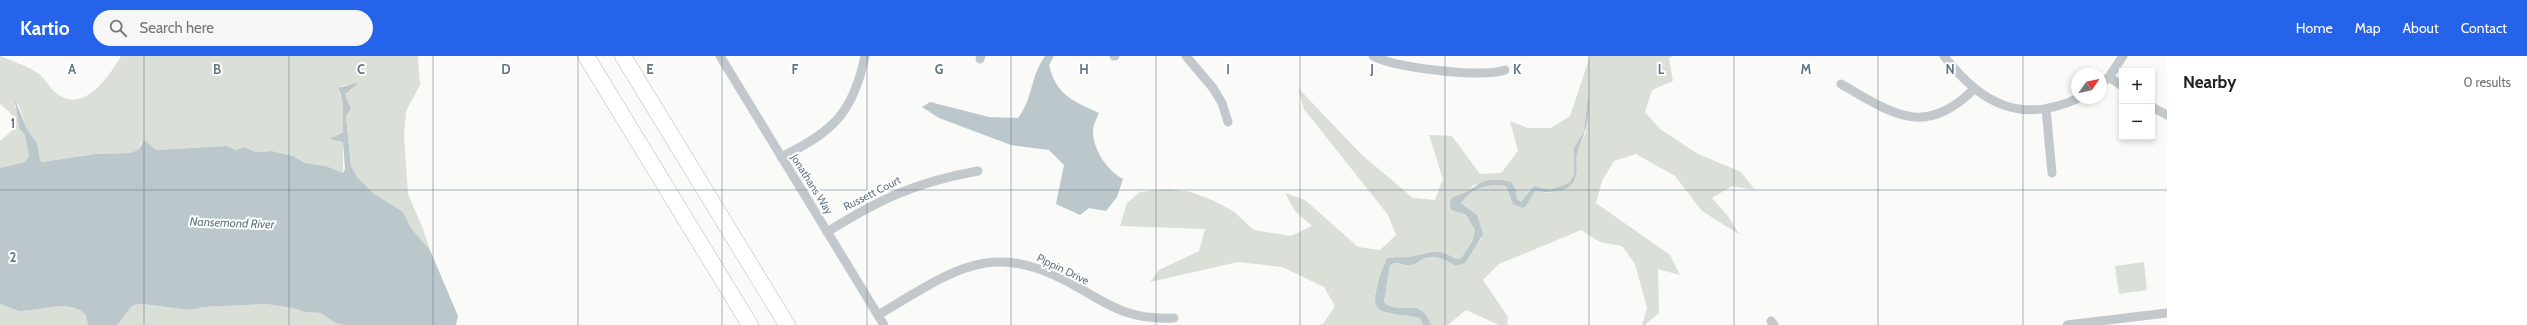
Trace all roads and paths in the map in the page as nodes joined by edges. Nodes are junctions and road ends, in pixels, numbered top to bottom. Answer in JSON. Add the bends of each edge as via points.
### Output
{"nodes":[{"id":1,"x":586,"y":56,"type":"edge"},
{"id":2,"x":623,"y":56,"type":"edge"},
{"id":3,"x":720,"y":56,"type":"edge"},
{"id":4,"x":865,"y":56,"type":"edge"},
{"id":5,"x":1186,"y":56,"type":"edge"},
{"id":6,"x":1373,"y":56,"type":"edge"},
{"id":7,"x":1944,"y":56,"type":"edge"},
{"id":8,"x":2122,"y":56,"type":"edge"},
{"id":9,"x":1505,"y":70,"type":"dead end"},
{"id":10,"x":2109,"y":77,"type":"joint"},
{"id":11,"x":1841,"y":84,"type":"dead end"},
{"id":12,"x":2119,"y":84,"type":"edge"},
{"id":13,"x":1974,"y":89,"type":"junction"},
{"id":14,"x":2071,"y":101,"type":"edge"},
{"id":15,"x":2046,"y":109,"type":"junction"},
{"id":16,"x":2155,"y":109,"type":"edge"},
{"id":17,"x":2167,"y":115,"type":"edge"},
{"id":18,"x":1228,"y":122,"type":"dead end"},
{"id":19,"x":781,"y":157,"type":"junction"},
{"id":20,"x":978,"y":171,"type":"dead end"},
{"id":21,"x":2052,"y":173,"type":"dead end"},
{"id":22,"x":827,"y":232,"type":"junction"},
{"id":23,"x":2167,"y":313,"type":"edge"},
{"id":24,"x":878,"y":314,"type":"junction"},
{"id":25,"x":1174,"y":318,"type":"dead end"},
{"id":26,"x":750,"y":325,"type":"edge"},
{"id":27,"x":787,"y":325,"type":"edge"},
{"id":28,"x":884,"y":325,"type":"edge"},
{"id":29,"x":2067,"y":325,"type":"edge"}],
"edges":[{"from":1,"to":26,"type":"highway"},
{"from":2,"to":27,"type":"highway"},
{"from":3,"to":19,"type":"street","name":"Jonathans Way"},
{"from":4,"to":19,"type":"street","via":[[857,88],[844,113],[818,136]]},
{"from":5,"to":18,"type":"street","via":[[1213,88],[1222,103]]},
{"from":6,"to":9,"type":"street","via":[[1388,63],[1455,72],[1492,73]]},
{"from":7,"to":13,"type":"street"},
{"from":8,"to":10,"type":"street"},
{"from":10,"to":12,"type":"street"},
{"from":11,"to":13,"type":"street","via":[[1889,111],[1924,118],[1938,115],[1958,105]]},
{"from":13,"to":15,"type":"street","via":[[1991,101],[2010,108],[2037,111]]},
{"from":14,"to":15,"type":"street"},
{"from":15,"to":21,"type":"street"},
{"from":16,"to":17,"type":"street"},
{"from":19,"to":22,"type":"street","name":"Jonathans Way"},
{"from":20,"to":22,"type":"street","name":"Russett Court","via":[[905,189]]},
{"from":22,"to":24,"type":"street","name":"Jonathans Way"},
{"from":23,"to":29,"type":"street"},
{"from":24,"to":25,"type":"street","name":"Pippin Drive","via":[[965,267],[995,261],[1036,267],[1060,277],[1099,302],[1130,314],[1159,319]]},
{"from":24,"to":28,"type":"street","name":"Jonathans Way"}]}
